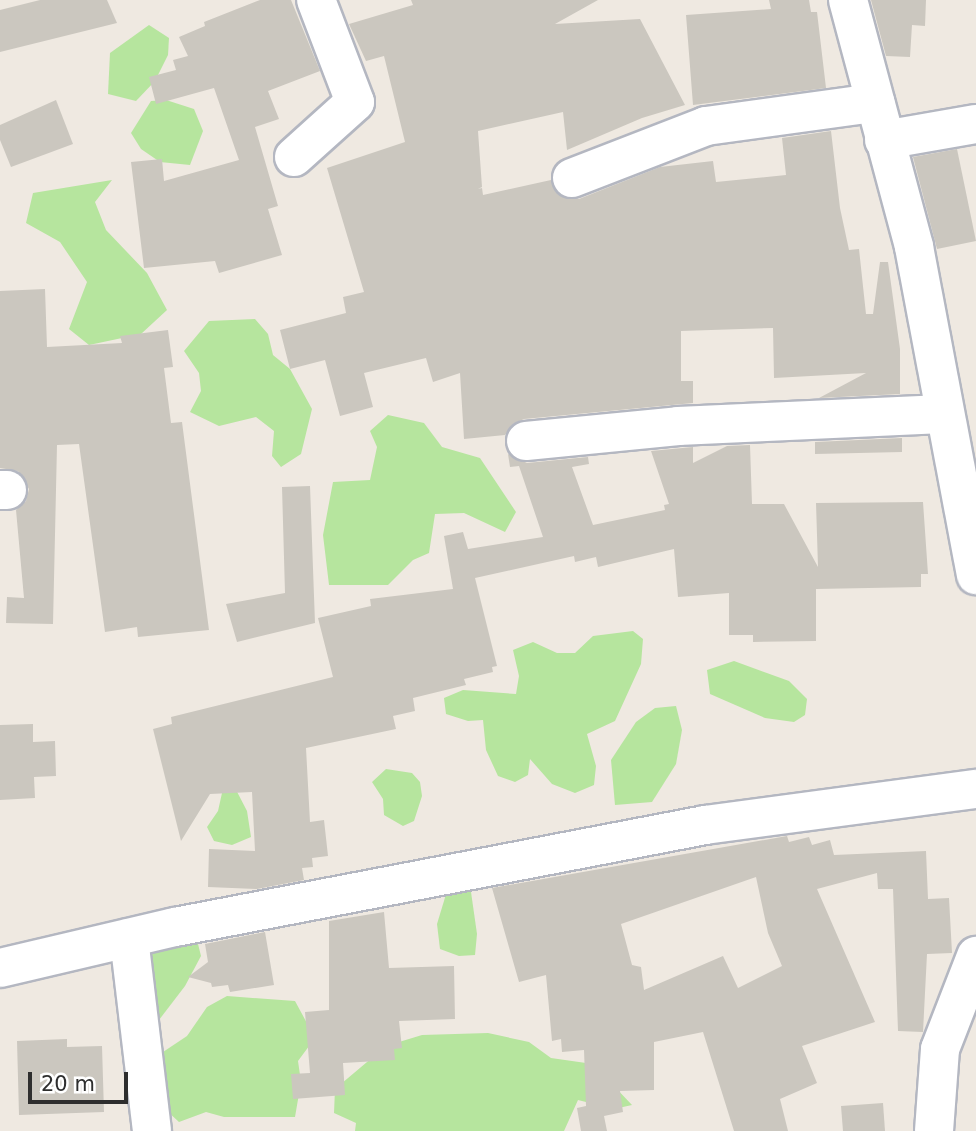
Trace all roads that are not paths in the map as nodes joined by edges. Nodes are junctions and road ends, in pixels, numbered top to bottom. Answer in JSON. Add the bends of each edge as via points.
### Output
{"nodes":[{"id":1,"x":316,"y":0,"type":"edge"},
{"id":2,"x":848,"y":0,"type":"edge"},
{"id":3,"x":875,"y":103,"type":"junction"},
{"id":4,"x":976,"y":124,"type":"edge"},
{"id":5,"x":884,"y":140,"type":"junction"},
{"id":6,"x":294,"y":157,"type":"dead end"},
{"id":7,"x":572,"y":178,"type":"dead end"},
{"id":8,"x":943,"y":414,"type":"junction"},
{"id":9,"x":526,"y":441,"type":"dead end"},
{"id":10,"x":976,"y":575,"type":"edge"},
{"id":11,"x":976,"y":789,"type":"edge"},
{"id":12,"x":129,"y":937,"type":"junction"},
{"id":13,"x":976,"y":956,"type":"edge"},
{"id":14,"x":0,"y":968,"type":"edge"},
{"id":15,"x":152,"y":1131,"type":"edge"},
{"id":16,"x":934,"y":1131,"type":"edge"}],
"edges":[{"from":1,"to":6,"type":"street","via":[[355,103]]},
{"from":2,"to":3,"type":"street"},
{"from":3,"to":5,"type":"street"},
{"from":3,"to":7,"type":"street","via":[[706,126]]},
{"from":4,"to":5,"type":"street"},
{"from":5,"to":8,"type":"street","via":[[914,247]]},
{"from":8,"to":9,"type":"street","via":[[678,426]]},
{"from":8,"to":10,"type":"street"},
{"from":11,"to":12,"type":"street","via":[[705,825]]},
{"from":12,"to":14,"type":"street"},
{"from":12,"to":15,"type":"street"},
{"from":13,"to":16,"type":"street","via":[[940,1049]]}]}
